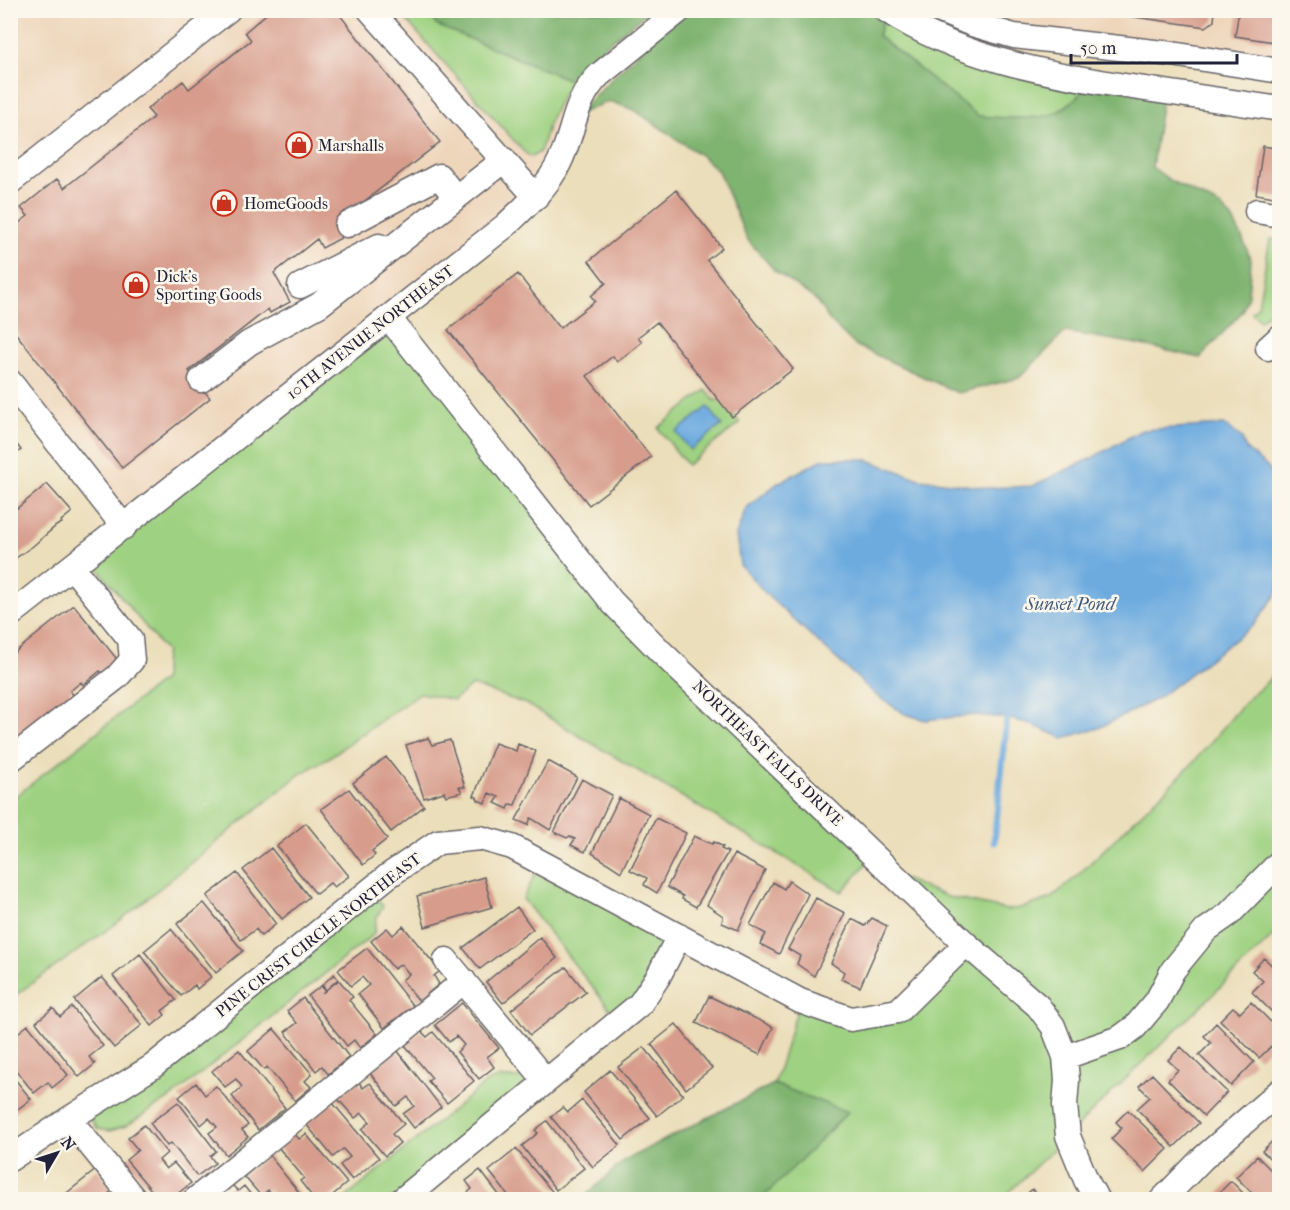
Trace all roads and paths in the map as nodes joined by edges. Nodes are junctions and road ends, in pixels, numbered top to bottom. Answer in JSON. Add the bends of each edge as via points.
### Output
{"nodes":[{"id":1,"x":228,"y":10,"type":"edge"},
{"id":2,"x":370,"y":10,"type":"edge"},
{"id":3,"x":680,"y":10,"type":"edge"},
{"id":4,"x":886,"y":10,"type":"edge"},
{"id":5,"x":938,"y":10,"type":"edge"},
{"id":6,"x":1280,"y":71,"type":"edge"},
{"id":7,"x":1280,"y":109,"type":"edge"},
{"id":8,"x":504,"y":160,"type":"junction"},
{"id":9,"x":10,"y":182,"type":"edge"},
{"id":10,"x":536,"y":197,"type":"junction"},
{"id":11,"x":456,"y":198,"type":"junction"},
{"id":12,"x":347,"y":225,"type":"dead end"},
{"id":13,"x":386,"y":254,"type":"junction"},
{"id":14,"x":300,"y":286,"type":"dead end"},
{"id":15,"x":389,"y":318,"type":"junction"},
{"id":16,"x":201,"y":380,"type":"dead end"},
{"id":17,"x":10,"y":382,"type":"edge"},
{"id":18,"x":124,"y":527,"type":"junction"},
{"id":19,"x":72,"y":567,"type":"junction"},
{"id":20,"x":10,"y":615,"type":"edge"},
{"id":21,"x":10,"y":760,"type":"edge"},
{"id":22,"x":1280,"y":862,"type":"edge"},
{"id":23,"x":679,"y":936,"type":"junction"},
{"id":24,"x":966,"y":944,"type":"junction"},
{"id":25,"x":446,"y":960,"type":"dead end"},
{"id":26,"x":464,"y":981,"type":"junction"},
{"id":27,"x":1065,"y":1057,"type":"junction"},
{"id":28,"x":546,"y":1080,"type":"junction"},
{"id":29,"x":1280,"y":1091,"type":"edge"},
{"id":30,"x":69,"y":1119,"type":"junction"},
{"id":31,"x":10,"y":1159,"type":"edge"},
{"id":32,"x":135,"y":1200,"type":"edge"},
{"id":33,"x":195,"y":1200,"type":"edge"},
{"id":34,"x":402,"y":1200,"type":"edge"},
{"id":35,"x":1097,"y":1200,"type":"edge"},
{"id":36,"x":1162,"y":1200,"type":"edge"}],
"edges":[{"from":1,"to":9,"type":"street"},
{"from":2,"to":8,"type":"street"},
{"from":3,"to":10,"type":"street","name":"10TH AVENUE NORTHEAST","via":[[588,86],[560,162]]},
{"from":4,"to":7,"type":"street","via":[[925,33],[988,58],[1060,76]]},
{"from":5,"to":6,"type":"street","via":[[1014,36]]},
{"from":8,"to":10,"type":"street"},
{"from":8,"to":11,"type":"street"},
{"from":10,"to":15,"type":"street","name":"10TH AVENUE NORTHEAST"},
{"from":11,"to":12,"type":"street","via":[[439,176]]},
{"from":11,"to":13,"type":"street"},
{"from":13,"to":14,"type":"street","via":[[378,245]]},
{"from":13,"to":16,"type":"street","via":[[319,305],[249,343]]},
{"from":15,"to":18,"type":"street","name":"10TH AVENUE NORTHEAST"},
{"from":15,"to":24,"type":"street","name":"NORTHEAST FALLS DRIVE","via":[[612,602]]},
{"from":17,"to":18,"type":"street"},
{"from":18,"to":19,"type":"street","name":"10TH AVENUE NORTHEAST"},
{"from":19,"to":20,"type":"street","name":"10TH AVENUE NORTHEAST"},
{"from":19,"to":21,"type":"street","via":[[130,639],[132,660],[117,677]]},
{"from":22,"to":27,"type":"street","via":[[1229,914],[1206,930],[1173,970],[1157,1001],[1135,1027],[1120,1038]]},
{"from":23,"to":24,"type":"street","name":"PINE CREST CIRCLE NORTHEAST","via":[[800,1001],[851,1018],[898,1011]]},
{"from":23,"to":28,"type":"street","via":[[640,1004]]},
{"from":23,"to":30,"type":"street","name":"PINE CREST CIRCLE NORTHEAST","via":[[513,847],[480,838],[438,842],[370,890],[152,1067]]},
{"from":24,"to":27,"type":"street","name":"NORTHEAST FALLS DRIVE","via":[[1038,1006],[1053,1026]]},
{"from":25,"to":26,"type":"street"},
{"from":26,"to":28,"type":"street"},
{"from":26,"to":33,"type":"street"},
{"from":27,"to":35,"type":"street","name":"NORTHEAST FALLS DRIVE","via":[[1068,1136]]},
{"from":28,"to":34,"type":"street"},
{"from":29,"to":36,"type":"street"},
{"from":30,"to":31,"type":"street","name":"PINE CREST CIRCLE NORTHEAST"},
{"from":30,"to":32,"type":"street"}]}
